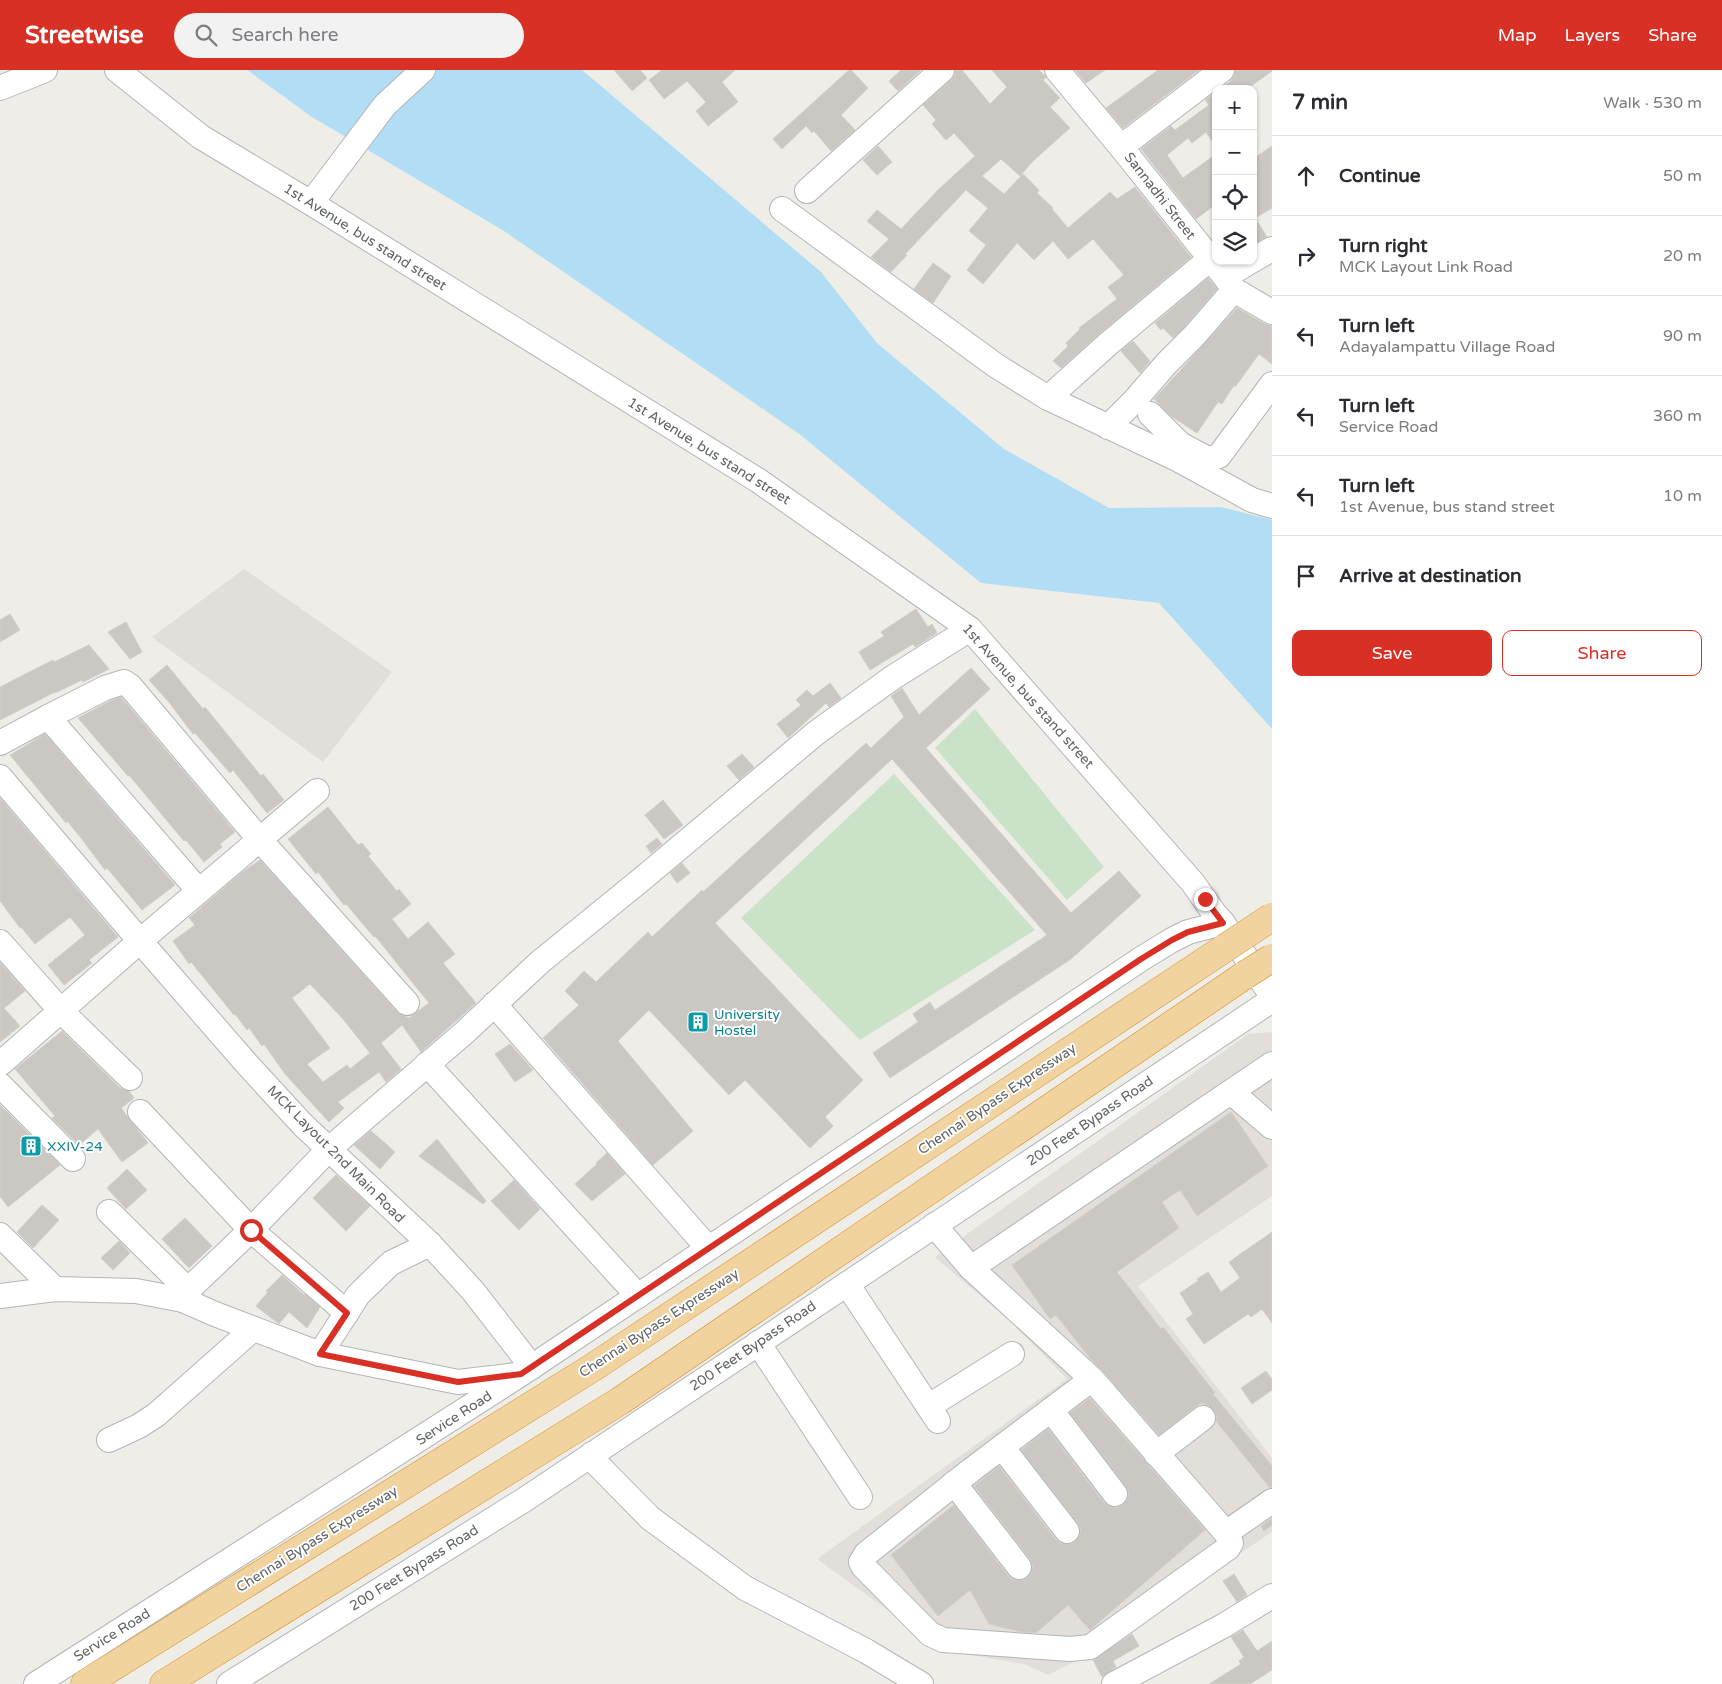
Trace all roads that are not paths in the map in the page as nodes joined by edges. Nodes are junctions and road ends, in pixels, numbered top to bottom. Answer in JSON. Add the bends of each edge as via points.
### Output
{"nodes":[{"id":1,"x":45,"y":70,"type":"edge"},
{"id":2,"x":117,"y":70,"type":"edge"},
{"id":3,"x":942,"y":70,"type":"edge"},
{"id":4,"x":1057,"y":70,"type":"edge"},
{"id":5,"x":1222,"y":70,"type":"edge"},
{"id":6,"x":416,"y":76,"type":"edge"},
{"id":7,"x":4,"y":80,"type":"edge"},
{"id":8,"x":1121,"y":147,"type":"junction"},
{"id":9,"x":807,"y":191,"type":"dead end"},
{"id":10,"x":311,"y":203,"type":"junction"},
{"id":11,"x":782,"y":209,"type":"dead end"},
{"id":12,"x":1272,"y":249,"type":"edge"},
{"id":13,"x":1257,"y":258,"type":"edge"},
{"id":14,"x":1244,"y":265,"type":"edge"},
{"id":15,"x":1223,"y":275,"type":"junction"},
{"id":16,"x":1272,"y":312,"type":"edge"},
{"id":17,"x":1272,"y":384,"type":"edge"},
{"id":18,"x":1048,"y":398,"type":"junction"},
{"id":19,"x":1150,"y":414,"type":"dead end"},
{"id":20,"x":1108,"y":427,"type":"junction"},
{"id":21,"x":1272,"y":506,"type":"edge"},
{"id":22,"x":970,"y":629,"type":"junction"},
{"id":23,"x":48,"y":717,"type":"junction"},
{"id":24,"x":0,"y":743,"type":"edge"},
{"id":25,"x":0,"y":777,"type":"edge"},
{"id":26,"x":317,"y":791,"type":"dead end"},
{"id":27,"x":260,"y":840,"type":"junction"},
{"id":28,"x":199,"y":891,"type":"junction"},
{"id":29,"x":1272,"y":917,"type":"edge"},
{"id":30,"x":1224,"y":935,"type":"junction"},
{"id":31,"x":140,"y":941,"type":"junction"},
{"id":32,"x":0,"y":942,"type":"edge"},
{"id":33,"x":1272,"y":958,"type":"edge"},
{"id":34,"x":1272,"y":998,"type":"edge"},
{"id":35,"x":407,"y":1003,"type":"dead end"},
{"id":36,"x":494,"y":1004,"type":"junction"},
{"id":37,"x":61,"y":1011,"type":"junction"},
{"id":38,"x":0,"y":1064,"type":"edge"},
{"id":39,"x":428,"y":1064,"type":"junction"},
{"id":40,"x":1272,"y":1064,"type":"edge"},
{"id":41,"x":130,"y":1078,"type":"dead end"},
{"id":42,"x":0,"y":1085,"type":"edge"},
{"id":43,"x":1231,"y":1092,"type":"junction"},
{"id":44,"x":140,"y":1112,"type":"dead end"},
{"id":45,"x":1272,"y":1127,"type":"edge"},
{"id":46,"x":330,"y":1149,"type":"junction"},
{"id":47,"x":73,"y":1159,"type":"dead end"},
{"id":48,"x":109,"y":1212,"type":"dead end"},
{"id":49,"x":934,"y":1225,"type":"junction"},
{"id":50,"x":251,"y":1230,"type":"junction"},
{"id":51,"x":0,"y":1235,"type":"edge"},
{"id":52,"x":430,"y":1244,"type":"junction"},
{"id":53,"x":708,"y":1248,"type":"junction"},
{"id":54,"x":971,"y":1268,"type":"junction"},
{"id":55,"x":846,"y":1284,"type":"junction"},
{"id":56,"x":55,"y":1289,"type":"junction"},
{"id":57,"x":185,"y":1295,"type":"junction"},
{"id":58,"x":0,"y":1296,"type":"edge"},
{"id":59,"x":638,"y":1296,"type":"junction"},
{"id":60,"x":347,"y":1313,"type":"junction"},
{"id":61,"x":254,"y":1329,"type":"junction"},
{"id":62,"x":758,"y":1343,"type":"junction"},
{"id":63,"x":320,"y":1354,"type":"junction"},
{"id":64,"x":1012,"y":1354,"type":"dead end"},
{"id":65,"x":527,"y":1370,"type":"junction"},
{"id":66,"x":1092,"y":1379,"type":"junction"},
{"id":67,"x":1051,"y":1410,"type":"junction"},
{"id":68,"x":1203,"y":1418,"type":"dead end"},
{"id":69,"x":109,"y":1440,"type":"dead end"},
{"id":70,"x":1002,"y":1447,"type":"junction"},
{"id":71,"x":592,"y":1454,"type":"junction"},
{"id":72,"x":1156,"y":1454,"type":"junction"},
{"id":73,"x":954,"y":1484,"type":"junction"},
{"id":74,"x":1115,"y":1494,"type":"dead end"},
{"id":75,"x":860,"y":1496,"type":"dead end"},
{"id":76,"x":1272,"y":1501,"type":"edge"},
{"id":77,"x":1067,"y":1531,"type":"dead end"},
{"id":78,"x":1226,"y":1533,"type":"junction"},
{"id":79,"x":1020,"y":1567,"type":"dead end"},
{"id":80,"x":1272,"y":1596,"type":"edge"},
{"id":81,"x":36,"y":1684,"type":"edge"},
{"id":82,"x":85,"y":1684,"type":"edge"},
{"id":83,"x":164,"y":1684,"type":"edge"},
{"id":84,"x":229,"y":1684,"type":"edge"},
{"id":85,"x":921,"y":1684,"type":"edge"},
{"id":86,"x":1114,"y":1684,"type":"edge"}],
"edges":[{"from":1,"to":7,"type":"street"},
{"from":2,"to":10,"type":"street","name":"1st Avenue, bus stand street","via":[[201,138]]},
{"from":3,"to":9,"type":"street"},
{"from":4,"to":8,"type":"street","name":"Sannadhi Street"},
{"from":5,"to":8,"type":"street"},
{"from":6,"to":10,"type":"street","via":[[385,105]]},
{"from":8,"to":15,"type":"street","name":"Sannadhi Street"},
{"from":10,"to":22,"type":"street","name":"1st Avenue, bus stand street","via":[[759,481]]},
{"from":11,"to":18,"type":"street","via":[[994,365]]},
{"from":12,"to":13,"type":"street"},
{"from":14,"to":15,"type":"street"},
{"from":15,"to":16,"type":"street","name":"Sannadhi Street"},
{"from":15,"to":18,"type":"street","via":[[1108,344]]},
{"from":15,"to":20,"type":"street","via":[[1194,336]]},
{"from":17,"to":19,"type":"street","via":[[1219,456],[1208,459],[1180,444]]},
{"from":18,"to":20,"type":"street"},
{"from":20,"to":21,"type":"street","via":[[1179,460],[1252,500]]},
{"from":22,"to":30,"type":"street","name":"1st Avenue, bus stand street","via":[[1193,883],[1214,913]]},
{"from":22,"to":36,"type":"street","via":[[892,678],[816,733],[540,962]]},
{"from":23,"to":24,"type":"street"},
{"from":23,"to":27,"type":"street","via":[[124,682]]},
{"from":23,"to":28,"type":"street"},
{"from":25,"to":31,"type":"street","name":"MCK Layout 2nd Main Road"},
{"from":26,"to":27,"type":"street"},
{"from":27,"to":28,"type":"street"},
{"from":27,"to":35,"type":"street"},
{"from":28,"to":31,"type":"street"},
{"from":29,"to":30,"type":"highway","name":"Chennai Bypass Expressway","bridge":true},
{"from":30,"to":34,"type":"street"},
{"from":30,"to":53,"type":"street","name":"Service Road","via":[[1188,932],[1172,940]]},
{"from":30,"to":82,"type":"highway","name":"Chennai Bypass Expressway","via":[[595,1366]]},
{"from":31,"to":37,"type":"street"},
{"from":31,"to":46,"type":"street","name":"MCK Layout 2nd Main Road","via":[[303,1125]]},
{"from":32,"to":37,"type":"street"},
{"from":33,"to":83,"type":"highway","bridge":true,"via":[[620,1401]]},
{"from":34,"to":49,"type":"street","name":"200 Feet Bypass Road"},
{"from":36,"to":39,"type":"street"},
{"from":36,"to":53,"type":"street"},
{"from":37,"to":38,"type":"street"},
{"from":37,"to":41,"type":"street"},
{"from":39,"to":46,"type":"street"},
{"from":39,"to":59,"type":"street"},
{"from":40,"to":43,"type":"street"},
{"from":42,"to":47,"type":"street"},
{"from":43,"to":45,"type":"street"},
{"from":43,"to":54,"type":"street"},
{"from":44,"to":50,"type":"street"},
{"from":46,"to":50,"type":"street"},
{"from":46,"to":52,"type":"street","name":"MCK Layout 2nd Main Road"},
{"from":48,"to":57,"type":"street"},
{"from":49,"to":54,"type":"street"},
{"from":49,"to":55,"type":"street","name":"200 Feet Bypass Road"},
{"from":50,"to":57,"type":"street"},
{"from":50,"to":60,"type":"street"},
{"from":51,"to":56,"type":"street"},
{"from":52,"to":60,"type":"street","via":[[391,1263],[358,1296]]},
{"from":52,"to":65,"type":"street","name":"MCK Layout 2nd Main Road","via":[[473,1291]]},
{"from":53,"to":59,"type":"street","name":"Service Road"},
{"from":54,"to":66,"type":"street"},
{"from":55,"to":62,"type":"street","name":"200 Feet Bypass Road"},
{"from":55,"to":64,"type":"street","via":[[934,1413]]},
{"from":56,"to":57,"type":"street"},
{"from":56,"to":58,"type":"street"},
{"from":57,"to":61,"type":"street"},
{"from":59,"to":65,"type":"street","name":"Service Road"},
{"from":60,"to":63,"type":"street"},
{"from":61,"to":63,"type":"street"},
{"from":61,"to":69,"type":"street","via":[[156,1415]]},
{"from":62,"to":71,"type":"street","name":"200 Feet Bypass Road"},
{"from":62,"to":75,"type":"street"},
{"from":63,"to":65,"type":"street","via":[[458,1382]]},
{"from":65,"to":81,"type":"street","name":"Service Road"},
{"from":66,"to":67,"type":"street"},
{"from":66,"to":72,"type":"street"},
{"from":67,"to":70,"type":"street"},
{"from":67,"to":74,"type":"street"},
{"from":68,"to":72,"type":"street"},
{"from":70,"to":73,"type":"street"},
{"from":70,"to":77,"type":"street"},
{"from":71,"to":84,"type":"street","name":"200 Feet Bypass Road"},
{"from":71,"to":85,"type":"street","via":[[595,1462],[650,1518],[745,1588],[866,1651]]},
{"from":72,"to":78,"type":"street"},
{"from":73,"to":78,"type":"street","via":[[866,1554],[861,1562],[930,1634],[943,1640],[1070,1649],[1090,1647],[1228,1548],[1231,1543]]},
{"from":73,"to":79,"type":"street"},
{"from":76,"to":78,"type":"street"},
{"from":80,"to":86,"type":"street"}]}
